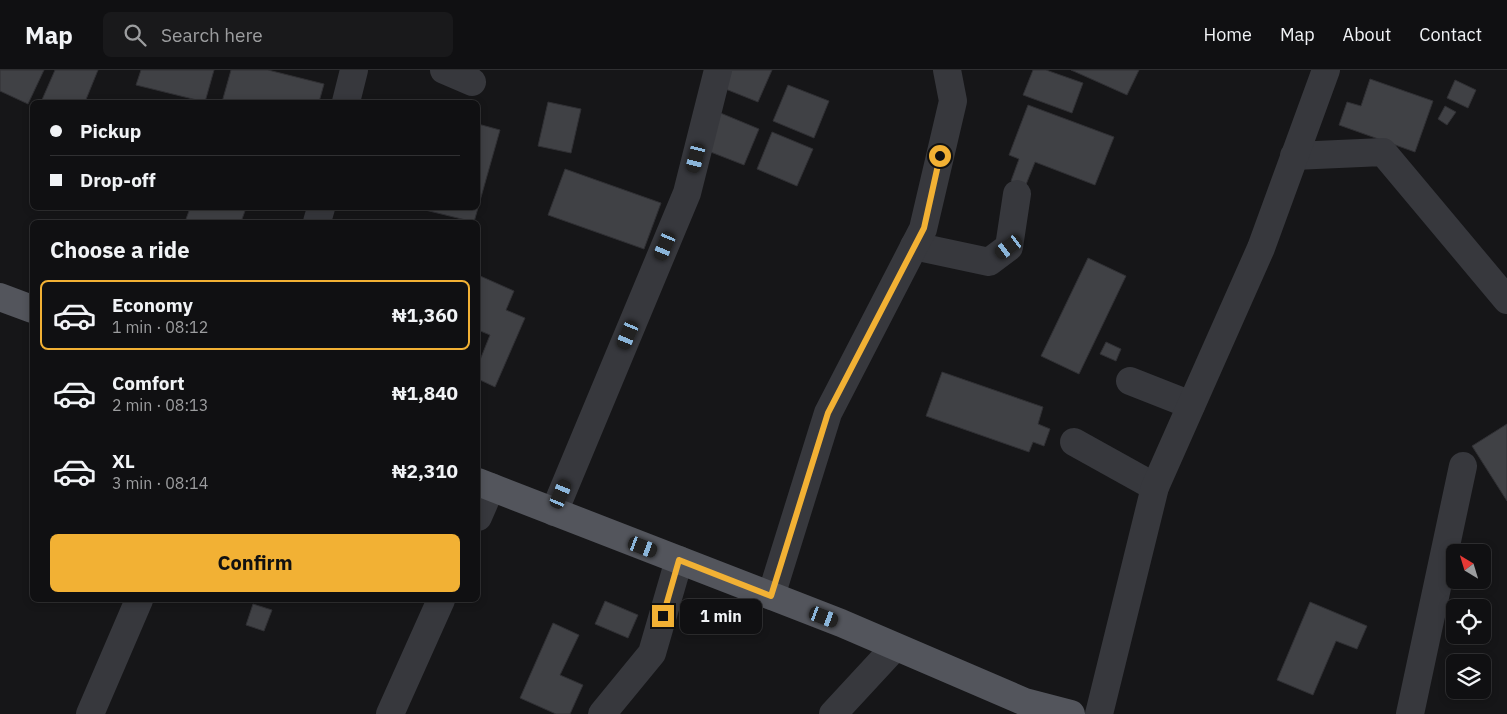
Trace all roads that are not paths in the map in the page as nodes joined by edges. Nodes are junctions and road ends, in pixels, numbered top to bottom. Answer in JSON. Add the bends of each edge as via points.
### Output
{"nodes":[{"id":1,"x":354,"y":70,"type":"edge"},
{"id":2,"x":444,"y":70,"type":"edge"},
{"id":3,"x":718,"y":70,"type":"edge"},
{"id":4,"x":948,"y":70,"type":"edge"},
{"id":5,"x":1326,"y":70,"type":"edge"},
{"id":6,"x":472,"y":82,"type":"dead end"},
{"id":7,"x":346,"y":100,"type":"edge"},
{"id":8,"x":1294,"y":156,"type":"junction"},
{"id":9,"x":1017,"y":194,"type":"dead end"},
{"id":10,"x":914,"y":246,"type":"junction"},
{"id":11,"x":0,"y":297,"type":"edge"},
{"id":12,"x":1507,"y":300,"type":"edge"},
{"id":13,"x":30,"y":308,"type":"edge"},
{"id":14,"x":1130,"y":381,"type":"dead end"},
{"id":15,"x":1191,"y":405,"type":"junction"},
{"id":16,"x":1074,"y":442,"type":"dead end"},
{"id":17,"x":1463,"y":466,"type":"dead end"},
{"id":18,"x":484,"y":485,"type":"edge"},
{"id":19,"x":1155,"y":487,"type":"junction"},
{"id":20,"x":480,"y":506,"type":"edge"},
{"id":21,"x":554,"y":512,"type":"junction"},
{"id":22,"x":679,"y":560,"type":"junction"},
{"id":23,"x":771,"y":596,"type":"junction"},
{"id":24,"x":138,"y":602,"type":"edge"},
{"id":25,"x":439,"y":602,"type":"edge"},
{"id":26,"x":896,"y":647,"type":"junction"},
{"id":27,"x":1022,"y":708,"type":"edge"},
{"id":28,"x":90,"y":714,"type":"edge"},
{"id":29,"x":390,"y":714,"type":"edge"},
{"id":30,"x":602,"y":714,"type":"edge"},
{"id":31,"x":833,"y":714,"type":"edge"},
{"id":32,"x":1071,"y":714,"type":"edge"},
{"id":33,"x":1099,"y":714,"type":"edge"},
{"id":34,"x":1410,"y":714,"type":"edge"}],
"edges":[{"from":1,"to":7,"type":"street"},
{"from":2,"to":6,"type":"street"},
{"from":3,"to":21,"type":"street","via":[[687,193]]},
{"from":4,"to":10,"type":"street","via":[[953,101],[924,228]]},
{"from":5,"to":8,"type":"street"},
{"from":8,"to":12,"type":"street","via":[[1383,152]]},
{"from":8,"to":15,"type":"street","via":[[1261,248]]},
{"from":9,"to":10,"type":"street","via":[[1009,247],[989,262]]},
{"from":10,"to":23,"type":"street","via":[[828,413]]},
{"from":11,"to":13,"type":"main road"},
{"from":14,"to":15,"type":"street"},
{"from":15,"to":19,"type":"street"},
{"from":16,"to":19,"type":"street"},
{"from":17,"to":34,"type":"street"},
{"from":18,"to":20,"type":"street"},
{"from":18,"to":21,"type":"main road"},
{"from":19,"to":33,"type":"street"},
{"from":21,"to":22,"type":"main road"},
{"from":22,"to":23,"type":"main road"},
{"from":22,"to":30,"type":"street","via":[[652,653]]},
{"from":23,"to":26,"type":"main road"},
{"from":24,"to":28,"type":"street"},
{"from":25,"to":29,"type":"street"},
{"from":26,"to":27,"type":"main road"},
{"from":26,"to":31,"type":"street"},
{"from":27,"to":32,"type":"main road"}]}
